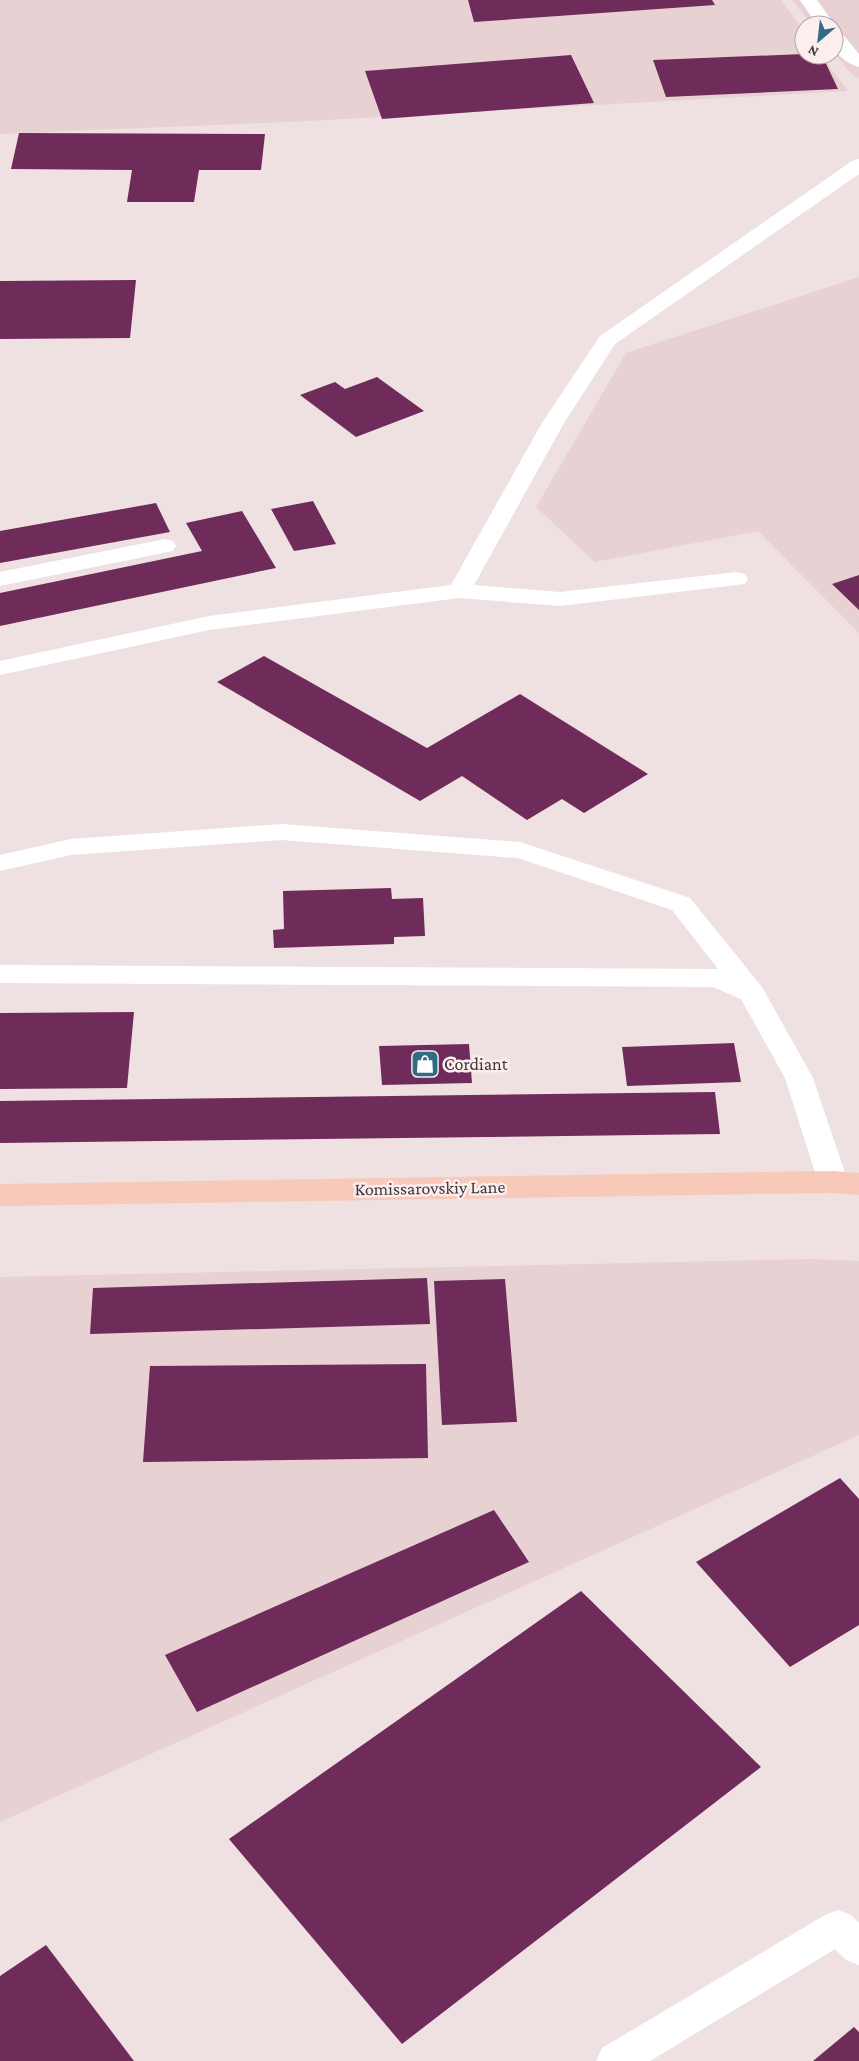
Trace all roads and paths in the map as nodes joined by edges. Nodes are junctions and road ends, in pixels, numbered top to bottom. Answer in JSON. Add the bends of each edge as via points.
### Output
{"nodes":[{"id":1,"x":808,"y":0,"type":"edge"},
{"id":2,"x":819,"y":15,"type":"edge"},
{"id":3,"x":844,"y":44,"type":"edge"},
{"id":4,"x":855,"y":54,"type":"edge"},
{"id":5,"x":859,"y":166,"type":"edge"},
{"id":6,"x":165,"y":546,"type":"dead end"},
{"id":7,"x":0,"y":579,"type":"edge"},
{"id":8,"x":737,"y":579,"type":"dead end"},
{"id":9,"x":459,"y":591,"type":"junction"},
{"id":10,"x":0,"y":668,"type":"edge"},
{"id":11,"x":0,"y":863,"type":"edge"},
{"id":12,"x":0,"y":974,"type":"edge"},
{"id":13,"x":752,"y":994,"type":"junction"},
{"id":14,"x":846,"y":1183,"type":"edge"},
{"id":15,"x":0,"y":1195,"type":"edge"},
{"id":16,"x":859,"y":1948,"type":"edge"},
{"id":17,"x":615,"y":2061,"type":"edge"}],
"edges":[{"from":1,"to":2,"type":"lane"},
{"from":3,"to":4,"type":"lane"},
{"from":5,"to":9,"type":"lane","via":[[607,340],[553,423]]},
{"from":6,"to":7,"type":"lane"},
{"from":8,"to":9,"type":"lane","via":[[560,599]]},
{"from":9,"to":10,"type":"lane","via":[[209,623]]},
{"from":11,"to":13,"type":"lane","via":[[71,847],[282,832],[520,850],[680,904]]},
{"from":12,"to":13,"type":"lane","via":[[716,978]]},
{"from":13,"to":14,"type":"lane","via":[[799,1078]]},
{"from":14,"to":15,"type":"main road","name":"Komissarovskiy Lane"},
{"from":16,"to":17,"type":"lane","via":[[838,1927]]}]}
